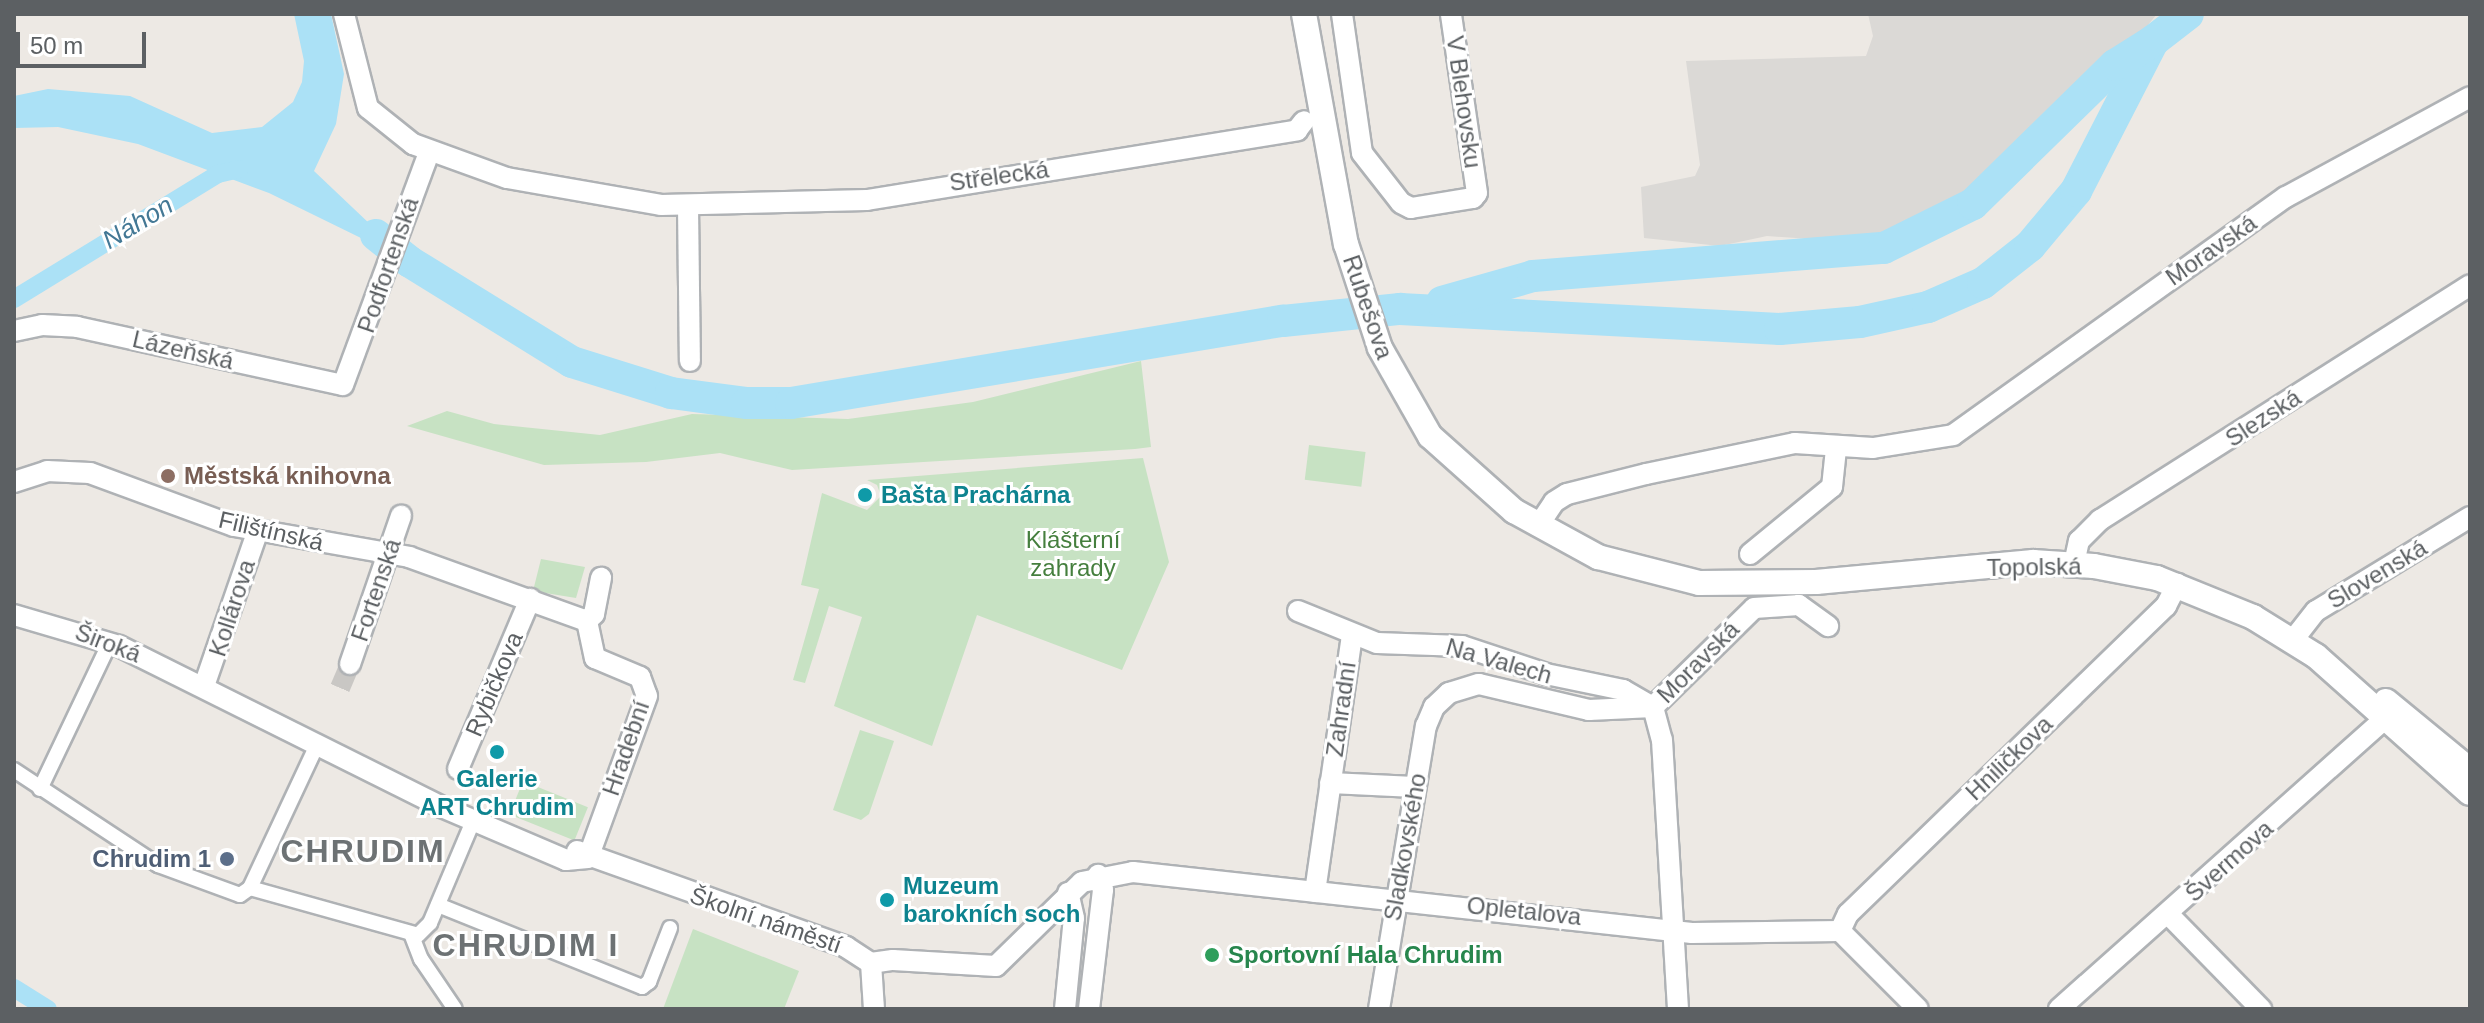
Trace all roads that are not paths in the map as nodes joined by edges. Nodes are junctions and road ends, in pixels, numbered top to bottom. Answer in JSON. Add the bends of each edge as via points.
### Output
{"nodes":[{"id":1,"x":344,"y":14,"type":"edge"},
{"id":2,"x":1304,"y":14,"type":"edge"},
{"id":3,"x":1318,"y":14,"type":"edge"},
{"id":4,"x":1342,"y":14,"type":"edge"},
{"id":5,"x":1451,"y":14,"type":"edge"},
{"id":6,"x":1328,"y":95,"type":"junction"},
{"id":7,"x":2470,"y":97,"type":"edge"},
{"id":8,"x":1304,"y":121,"type":"dead end"},
{"id":9,"x":429,"y":152,"type":"junction"},
{"id":10,"x":688,"y":206,"type":"junction"},
{"id":11,"x":2470,"y":285,"type":"edge"},
{"id":12,"x":22,"y":328,"type":"edge"},
{"id":13,"x":690,"y":361,"type":"dead end"},
{"id":14,"x":349,"y":379,"type":"joint"},
{"id":15,"x":1836,"y":449,"type":"junction"},
{"id":16,"x":14,"y":482,"type":"edge"},
{"id":17,"x":401,"y":516,"type":"dead end"},
{"id":18,"x":2470,"y":517,"type":"edge"},
{"id":19,"x":1542,"y":520,"type":"junction"},
{"id":20,"x":258,"y":530,"type":"junction"},
{"id":21,"x":389,"y":552,"type":"junction"},
{"id":22,"x":1750,"y":554,"type":"dead end"},
{"id":23,"x":2075,"y":559,"type":"junction"},
{"id":24,"x":601,"y":578,"type":"dead end"},
{"id":25,"x":2177,"y":584,"type":"junction"},
{"id":26,"x":530,"y":599,"type":"junction"},
{"id":27,"x":1298,"y":611,"type":"dead end"},
{"id":28,"x":14,"y":615,"type":"edge"},
{"id":29,"x":587,"y":621,"type":"junction"},
{"id":30,"x":1828,"y":626,"type":"dead end"},
{"id":31,"x":1352,"y":635,"type":"junction"},
{"id":32,"x":2295,"y":636,"type":"junction"},
{"id":33,"x":110,"y":642,"type":"junction"},
{"id":34,"x":350,"y":664,"type":"tunnel mouth"},
{"id":35,"x":201,"y":684,"type":"junction"},
{"id":36,"x":1449,"y":693,"type":"joint"},
{"id":37,"x":1653,"y":707,"type":"junction"},
{"id":38,"x":2391,"y":714,"type":"junction"},
{"id":39,"x":317,"y":745,"type":"junction"},
{"id":40,"x":458,"y":769,"type":"dead end"},
{"id":41,"x":14,"y":770,"type":"edge"},
{"id":42,"x":2470,"y":770,"type":"edge"},
{"id":43,"x":1330,"y":783,"type":"junction"},
{"id":44,"x":1415,"y":787,"type":"junction"},
{"id":45,"x":40,"y":789,"type":"junction"},
{"id":46,"x":2470,"y":793,"type":"edge"},
{"id":47,"x":473,"y":821,"type":"junction"},
{"id":48,"x":588,"y":858,"type":"junction"},
{"id":49,"x":1098,"y":875,"type":"junction"},
{"id":50,"x":250,"y":888,"type":"junction"},
{"id":51,"x":1315,"y":892,"type":"junction"},
{"id":52,"x":1068,"y":893,"type":"junction"},
{"id":53,"x":1395,"y":898,"type":"junction"},
{"id":54,"x":438,"y":905,"type":"junction"},
{"id":55,"x":2169,"y":915,"type":"junction"},
{"id":56,"x":670,"y":928,"type":"dead end"},
{"id":57,"x":1674,"y":929,"type":"junction"},
{"id":58,"x":1840,"y":931,"type":"junction"},
{"id":59,"x":412,"y":936,"type":"junction"},
{"id":60,"x":871,"y":963,"type":"junction"},
{"id":61,"x":455,"y":1009,"type":"edge"},
{"id":62,"x":874,"y":1009,"type":"edge"},
{"id":63,"x":1065,"y":1009,"type":"edge"},
{"id":64,"x":1089,"y":1009,"type":"edge"},
{"id":65,"x":1379,"y":1009,"type":"edge"},
{"id":66,"x":1678,"y":1009,"type":"edge"},
{"id":67,"x":1918,"y":1009,"type":"edge"},
{"id":68,"x":2059,"y":1009,"type":"edge"},
{"id":69,"x":2261,"y":1009,"type":"edge"}],
"edges":[{"from":1,"to":9,"type":"street","name":"Střelecká","via":[[365,100],[375,117]]},
{"from":2,"to":6,"type":"street","name":"Rubešova"},
{"from":3,"to":6,"type":"street","name":"Rubešova"},
{"from":4,"to":5,"type":"street","name":"V Blehovsku","via":[[1362,153],[1401,203],[1411,208],[1477,193]]},
{"from":6,"to":19,"type":"street","name":"Rubešova","via":[[1361,268],[1387,347],[1440,424]]},
{"from":7,"to":15,"type":"street","name":"Moravská","via":[[2286,197],[1968,428],[1920,444]]},
{"from":8,"to":10,"type":"street","name":"Střelecká","via":[[1297,130],[867,200]]},
{"from":9,"to":10,"type":"street","name":"Střelecká","via":[[507,178]]},
{"from":9,"to":14,"type":"street","name":"Podfortenská"},
{"from":10,"to":13,"type":"street"},
{"from":11,"to":23,"type":"street","name":"Slezská","via":[[2100,520],[2082,537]]},
{"from":12,"to":14,"type":"street","name":"Lázeňská","via":[[77,327],[327,385]]},
{"from":15,"to":19,"type":"street","via":[[1795,443],[1646,474],[1567,494]]},
{"from":15,"to":22,"type":"street","via":[[1832,487]]},
{"from":16,"to":20,"type":"street","name":"Filištínská","via":[[47,471],[90,473]]},
{"from":17,"to":21,"type":"street","name":"Fortenská"},
{"from":18,"to":32,"type":"street","name":"Slovenská","via":[[2316,611]]},
{"from":19,"to":23,"type":"street","name":"Topolská","via":[[1623,551],[1702,568],[1773,570],[2002,552]]},
{"from":20,"to":21,"type":"street","name":"Filištínská"},
{"from":20,"to":35,"type":"street","name":"Kollárova"},
{"from":21,"to":26,"type":"street","name":"Filištínská"},
{"from":21,"to":34,"type":"street","name":"Fortenská"},
{"from":23,"to":25,"type":"street","name":"Topolská"},
{"from":23,"to":32,"type":"street","name":"Topolská","via":[[2180,574]]},
{"from":24,"to":29,"type":"street","via":[[594,614]]},
{"from":25,"to":32,"type":"street","name":"Topolská"},
{"from":25,"to":58,"type":"street","name":"Hniličkova","via":[[2166,606],[1848,914]]},
{"from":26,"to":29,"type":"street","name":"Filištínská"},
{"from":26,"to":40,"type":"street","name":"Rybičkova"},
{"from":27,"to":31,"type":"street","name":"Na Valech"},
{"from":28,"to":33,"type":"street","name":"Široká"},
{"from":29,"to":48,"type":"street","name":"Hradební","via":[[595,658],[640,677],[647,696]]},
{"from":30,"to":37,"type":"street","name":"Moravská","via":[[1799,605],[1754,608]]},
{"from":31,"to":37,"type":"street","name":"Na Valech","via":[[1399,646],[1462,646],[1555,677],[1623,690]]},
{"from":31,"to":43,"type":"street","name":"Zahradní"},
{"from":32,"to":38,"type":"street","name":"Topolská"},
{"from":33,"to":35,"type":"street","name":"Široká"},
{"from":33,"to":45,"type":"street"},
{"from":35,"to":39,"type":"street","name":"Široká"},
{"from":36,"to":37,"type":"street","name":"Na Valech","via":[[1479,684],[1589,710]]},
{"from":36,"to":44,"type":"street","name":"Sladkovského","via":[[1434,707],[1426,726]]},
{"from":37,"to":57,"type":"street","via":[[1662,740]]},
{"from":38,"to":42,"type":"street","name":"Topolská"},
{"from":38,"to":46,"type":"street","name":"Topolská"},
{"from":38,"to":55,"type":"street","name":"Švermova"},
{"from":39,"to":47,"type":"street","name":"Školní náměstí"},
{"from":39,"to":50,"type":"street"},
{"from":41,"to":45,"type":"street"},
{"from":43,"to":44,"type":"street","name":"Zahradní"},
{"from":43,"to":51,"type":"street","name":"Zahradní"},
{"from":44,"to":53,"type":"street","name":"Sladkovského"},
{"from":45,"to":50,"type":"street","via":[[158,865],[227,894],[245,895]]},
{"from":47,"to":48,"type":"street","name":"Školní náměstí","via":[[549,840]]},
{"from":47,"to":54,"type":"street"},
{"from":48,"to":60,"type":"street","name":"Školní náměstí","via":[[846,947]]},
{"from":49,"to":51,"type":"street","name":"Opletalova","via":[[1133,872]]},
{"from":49,"to":52,"type":"street","name":"Školní náměstí"},
{"from":49,"to":64,"type":"street","via":[[1103,890]]},
{"from":50,"to":59,"type":"street"},
{"from":51,"to":53,"type":"street","name":"Opletalova"},
{"from":52,"to":60,"type":"street","name":"Školní náměstí","via":[[996,966]]},
{"from":52,"to":63,"type":"street","via":[[1074,918]]},
{"from":53,"to":57,"type":"street","name":"Opletalova"},
{"from":53,"to":65,"type":"street","name":"Sladkovského"},
{"from":54,"to":56,"type":"street","via":[[642,987],[649,982]]},
{"from":54,"to":59,"type":"street","via":[[426,929]]},
{"from":55,"to":68,"type":"street","name":"Švermova"},
{"from":55,"to":69,"type":"street"},
{"from":57,"to":58,"type":"street","name":"Opletalova"},
{"from":57,"to":66,"type":"street"},
{"from":58,"to":67,"type":"street"},
{"from":59,"to":61,"type":"street"},
{"from":60,"to":62,"type":"street"}]}
